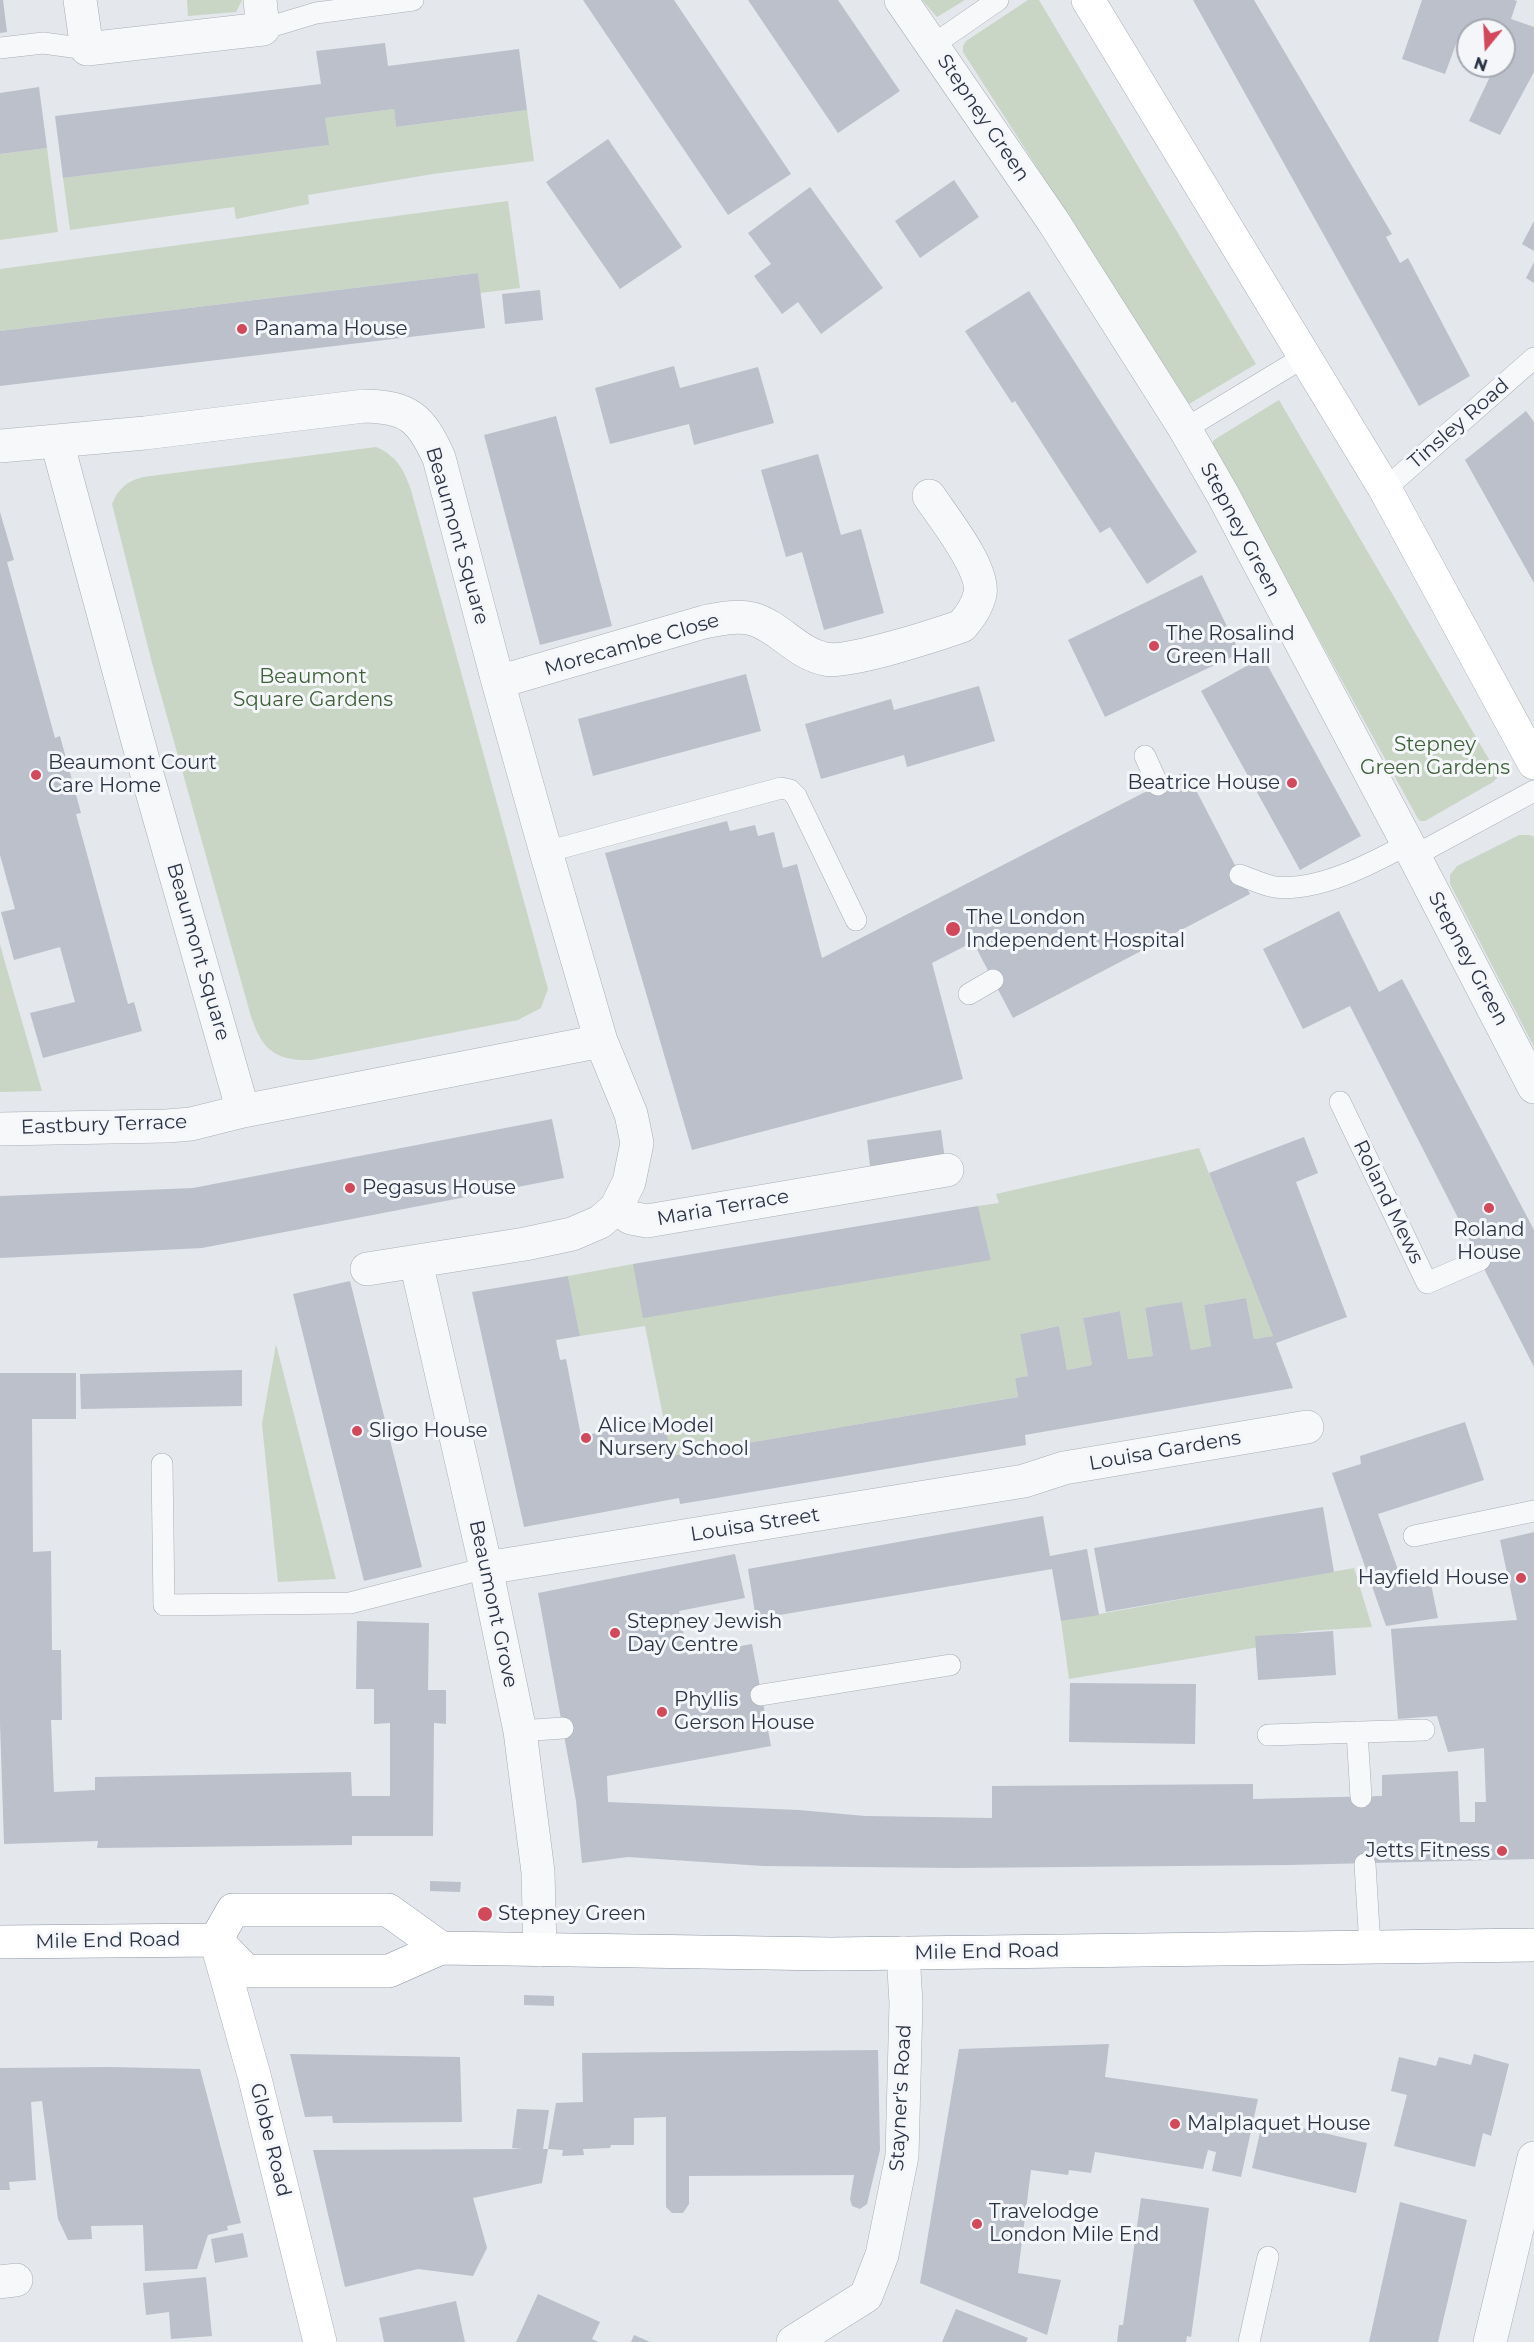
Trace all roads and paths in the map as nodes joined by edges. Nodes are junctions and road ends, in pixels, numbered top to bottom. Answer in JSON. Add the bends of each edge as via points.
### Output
{"nodes":[{"id":1,"x":80,"y":0,"type":"edge"},
{"id":2,"x":413,"y":0,"type":"edge"},
{"id":3,"x":901,"y":0,"type":"edge"},
{"id":4,"x":998,"y":0,"type":"edge"},
{"id":5,"x":1089,"y":0,"type":"edge"},
{"id":6,"x":262,"y":14,"type":"edge"},
{"id":7,"x":933,"y":45,"type":"junction"},
{"id":8,"x":0,"y":48,"type":"edge"},
{"id":9,"x":87,"y":49,"type":"junction"},
{"id":10,"x":1304,"y":357,"type":"junction"},
{"id":11,"x":1534,"y":358,"type":"edge"},
{"id":12,"x":1185,"y":429,"type":"junction"},
{"id":13,"x":57,"y":442,"type":"junction"},
{"id":14,"x":0,"y":446,"type":"edge"},
{"id":15,"x":1385,"y":489,"type":"junction"},
{"id":16,"x":929,"y":496,"type":"dead end"},
{"id":17,"x":498,"y":682,"type":"junction"},
{"id":18,"x":1144,"y":756,"type":"dead end"},
{"id":19,"x":1534,"y":763,"type":"edge"},
{"id":20,"x":1158,"y":785,"type":"dead end"},
{"id":21,"x":1534,"y":791,"type":"edge"},
{"id":22,"x":1411,"y":850,"type":"junction"},
{"id":23,"x":546,"y":852,"type":"junction"},
{"id":24,"x":1240,"y":875,"type":"dead end"},
{"id":25,"x":856,"y":920,"type":"dead end"},
{"id":26,"x":993,"y":980,"type":"dead end"},
{"id":27,"x":969,"y":994,"type":"dead end"},
{"id":28,"x":601,"y":1041,"type":"junction"},
{"id":29,"x":1534,"y":1087,"type":"edge"},
{"id":30,"x":1340,"y":1102,"type":"dead end"},
{"id":31,"x":243,"y":1111,"type":"junction"},
{"id":32,"x":0,"y":1129,"type":"edge"},
{"id":33,"x":947,"y":1170,"type":"dead end"},
{"id":34,"x":616,"y":1208,"type":"junction"},
{"id":35,"x":1480,"y":1260,"type":"dead end"},
{"id":36,"x":416,"y":1262,"type":"junction"},
{"id":37,"x":367,"y":1269,"type":"dead end"},
{"id":38,"x":1307,"y":1427,"type":"dead end"},
{"id":39,"x":162,"y":1464,"type":"dead end"},
{"id":40,"x":1023,"y":1481,"type":"joint"},
{"id":41,"x":1534,"y":1511,"type":"edge"},
{"id":42,"x":1414,"y":1536,"type":"dead end"},
{"id":43,"x":486,"y":1568,"type":"junction"},
{"id":44,"x":950,"y":1665,"type":"dead end"},
{"id":45,"x":761,"y":1695,"type":"dead end"},
{"id":46,"x":563,"y":1728,"type":"dead end"},
{"id":47,"x":1424,"y":1730,"type":"dead end"},
{"id":48,"x":520,"y":1731,"type":"junction"},
{"id":49,"x":1357,"y":1732,"type":"junction"},
{"id":50,"x":1268,"y":1735,"type":"dead end"},
{"id":51,"x":1361,"y":1797,"type":"dead end"},
{"id":52,"x":1365,"y":1864,"type":"dead end"},
{"id":53,"x":216,"y":1940,"type":"junction"},
{"id":54,"x":0,"y":1942,"type":"edge"},
{"id":55,"x":1534,"y":1945,"type":"edge"},
{"id":56,"x":1370,"y":1947,"type":"junction"},
{"id":57,"x":441,"y":1948,"type":"junction"},
{"id":58,"x":540,"y":1950,"type":"junction"},
{"id":59,"x":903,"y":1953,"type":"junction"},
{"id":60,"x":1534,"y":2158,"type":"edge"},
{"id":61,"x":1268,"y":2257,"type":"dead end"},
{"id":62,"x":320,"y":2342,"type":"edge"},
{"id":63,"x":793,"y":2342,"type":"edge"},
{"id":64,"x":1249,"y":2342,"type":"edge"},
{"id":65,"x":1490,"y":2342,"type":"edge"}],
"edges":[{"from":1,"to":9,"type":"street"},
{"from":2,"to":6,"type":"lane","via":[[316,13]]},
{"from":3,"to":7,"type":"street","name":"Stepney Green"},
{"from":4,"to":7,"type":"lane"},
{"from":5,"to":10,"type":"main road"},
{"from":6,"to":9,"type":"street"},
{"from":7,"to":12,"type":"street","name":"Stepney Green","via":[[1053,221]]},
{"from":8,"to":9,"type":"lane","via":[[43,43]]},
{"from":10,"to":12,"type":"lane"},
{"from":10,"to":15,"type":"main road"},
{"from":11,"to":15,"type":"lane","name":"Tinsley Road"},
{"from":12,"to":22,"type":"street","name":"Stepney Green"},
{"from":13,"to":14,"type":"street","name":"Beaumont Square"},
{"from":13,"to":17,"type":"street","name":"Beaumont Square","via":[[364,406],[390,407],[412,416],[439,458]]},
{"from":13,"to":31,"type":"street","name":"Beaumont Square"},
{"from":15,"to":19,"type":"main road"},
{"from":16,"to":17,"type":"street","name":"Morecambe Close","via":[[979,577],[981,592],[975,610],[962,626],[836,661],[807,653],[753,619],[729,617]]},
{"from":17,"to":23,"type":"street","name":"Beaumont Square"},
{"from":18,"to":20,"type":"lane"},
{"from":21,"to":22,"type":"lane"},
{"from":22,"to":24,"type":"lane","via":[[1316,885],[1296,888],[1274,886]]},
{"from":22,"to":29,"type":"street","name":"Stepney Green"},
{"from":23,"to":25,"type":"lane","via":[[782,788],[796,795]]},
{"from":23,"to":28,"type":"street","name":"Beaumont Square"},
{"from":26,"to":27,"type":"lane"},
{"from":28,"to":31,"type":"street"},
{"from":28,"to":34,"type":"street","name":"Beaumont Square","via":[[631,1114],[637,1143],[629,1182]]},
{"from":30,"to":35,"type":"lane","name":"Roland Mews","via":[[1427,1283]]},
{"from":31,"to":32,"type":"street","name":"Eastbury Terrace","via":[[179,1125]]},
{"from":33,"to":34,"type":"street","name":"Maria Terrace","via":[[647,1221],[631,1218]]},
{"from":34,"to":36,"type":"street","via":[[600,1222],[572,1234]]},
{"from":36,"to":37,"type":"street"},
{"from":36,"to":43,"type":"street","name":"Beaumont Grove"},
{"from":38,"to":40,"type":"street","name":"Louisa Gardens","via":[[1064,1468]]},
{"from":39,"to":43,"type":"lane","via":[[164,1605],[350,1603]]},
{"from":40,"to":43,"type":"street","name":"Louisa Street"},
{"from":41,"to":42,"type":"lane"},
{"from":43,"to":48,"type":"street","name":"Beaumont Grove"},
{"from":44,"to":45,"type":"lane"},
{"from":46,"to":48,"type":"lane"},
{"from":47,"to":49,"type":"lane"},
{"from":48,"to":58,"type":"street","name":"Beaumont Grove","via":[[538,1872]]},
{"from":49,"to":50,"type":"lane"},
{"from":49,"to":51,"type":"lane"},
{"from":52,"to":56,"type":"lane"},
{"from":53,"to":54,"type":"main road","name":"Mile End Road"},
{"from":53,"to":57,"type":"main road","name":"Mile End Road","via":[[246,1971],[389,1971]]},
{"from":53,"to":57,"type":"main road","via":[[233,1910],[388,1910]]},
{"from":53,"to":62,"type":"main road","name":"Globe Road","via":[[254,2074]]},
{"from":55,"to":56,"type":"main road","name":"Mile End Road"},
{"from":56,"to":59,"type":"main road","name":"Mile End Road"},
{"from":57,"to":58,"type":"main road","name":"Mile End Road"},
{"from":58,"to":59,"type":"main road","name":"Mile End Road"},
{"from":59,"to":63,"type":"street","name":"Stayner's Road","via":[[906,2003],[902,2156],[882,2255],[866,2296]]},
{"from":60,"to":65,"type":"street"},
{"from":61,"to":64,"type":"lane"}]}
